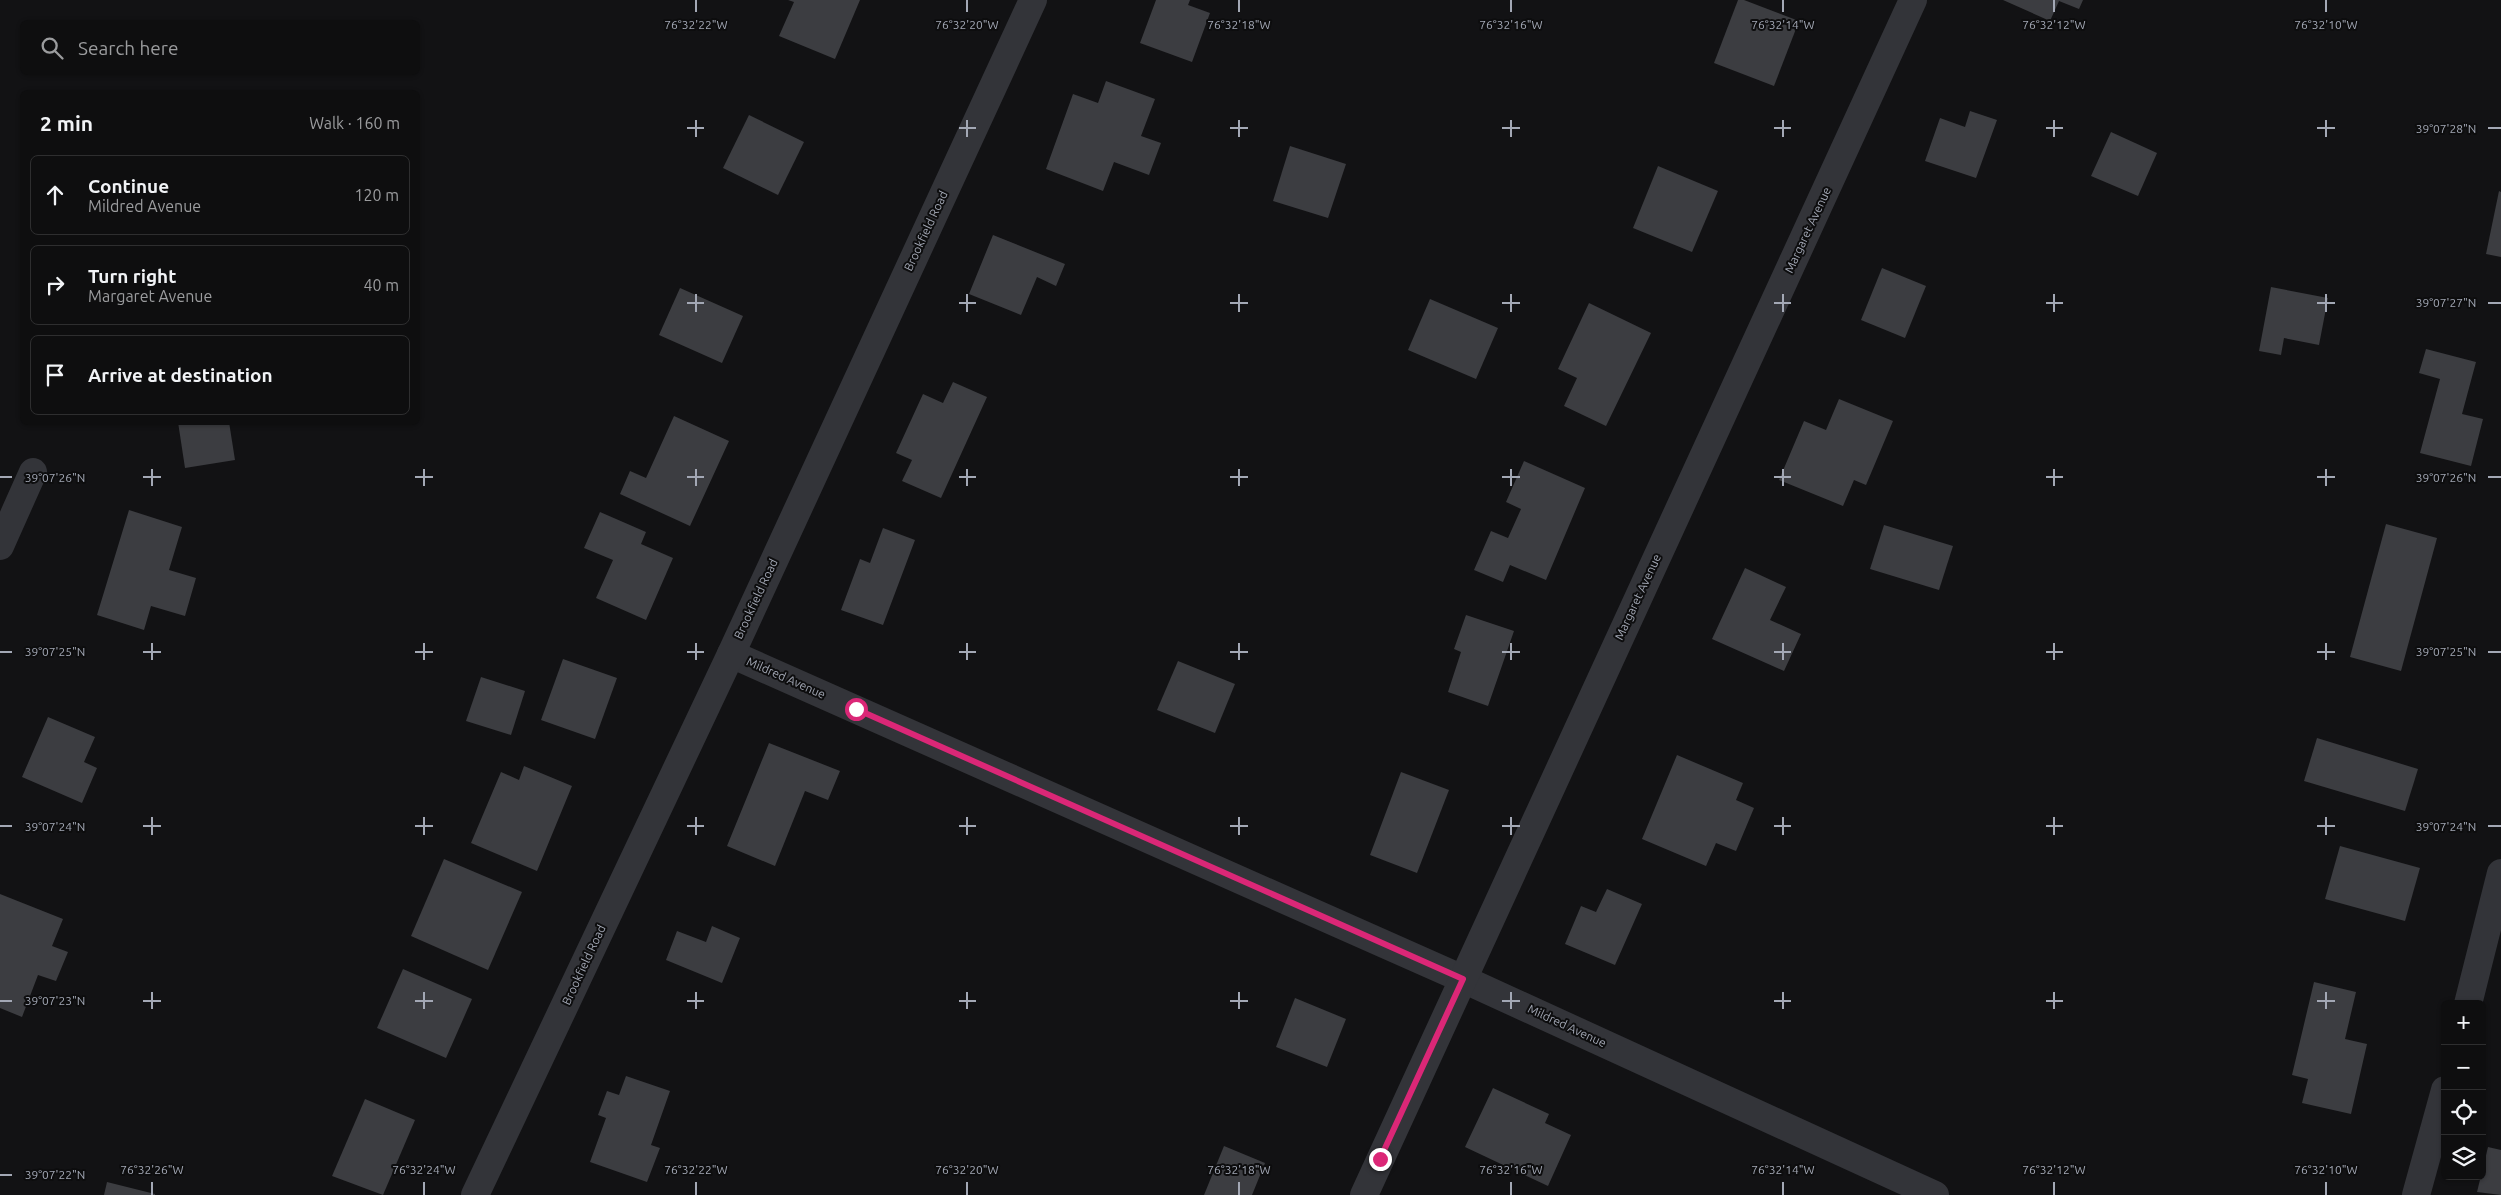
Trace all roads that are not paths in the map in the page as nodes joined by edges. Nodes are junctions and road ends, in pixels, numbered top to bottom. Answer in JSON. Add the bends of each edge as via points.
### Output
{"nodes":[{"id":1,"x":1033,"y":0,"type":"edge"},
{"id":2,"x":1913,"y":0,"type":"edge"},
{"id":3,"x":32,"y":472,"type":"dead end"},
{"id":4,"x":0,"y":546,"type":"edge"},
{"id":5,"x":731,"y":654,"type":"junction"},
{"id":6,"x":2501,"y":873,"type":"edge"},
{"id":7,"x":1463,"y":979,"type":"junction"},
{"id":8,"x":2469,"y":1000,"type":"edge"},
{"id":9,"x":2441,"y":1104,"type":"edge"},
{"id":10,"x":475,"y":1195,"type":"edge"},
{"id":11,"x":1364,"y":1195,"type":"edge"},
{"id":12,"x":1935,"y":1195,"type":"edge"},
{"id":13,"x":2416,"y":1195,"type":"edge"}],
"edges":[{"from":1,"to":5,"type":"street","name":"Brookfield Road"},
{"from":2,"to":7,"type":"street","name":"Margaret Avenue"},
{"from":3,"to":4,"type":"street"},
{"from":5,"to":7,"type":"street","name":"Mildred Avenue"},
{"from":5,"to":10,"type":"street","name":"Brookfield Road"},
{"from":6,"to":8,"type":"street"},
{"from":7,"to":11,"type":"street","name":"Margaret Avenue"},
{"from":7,"to":12,"type":"street","name":"Mildred Avenue"},
{"from":9,"to":13,"type":"street"}]}
